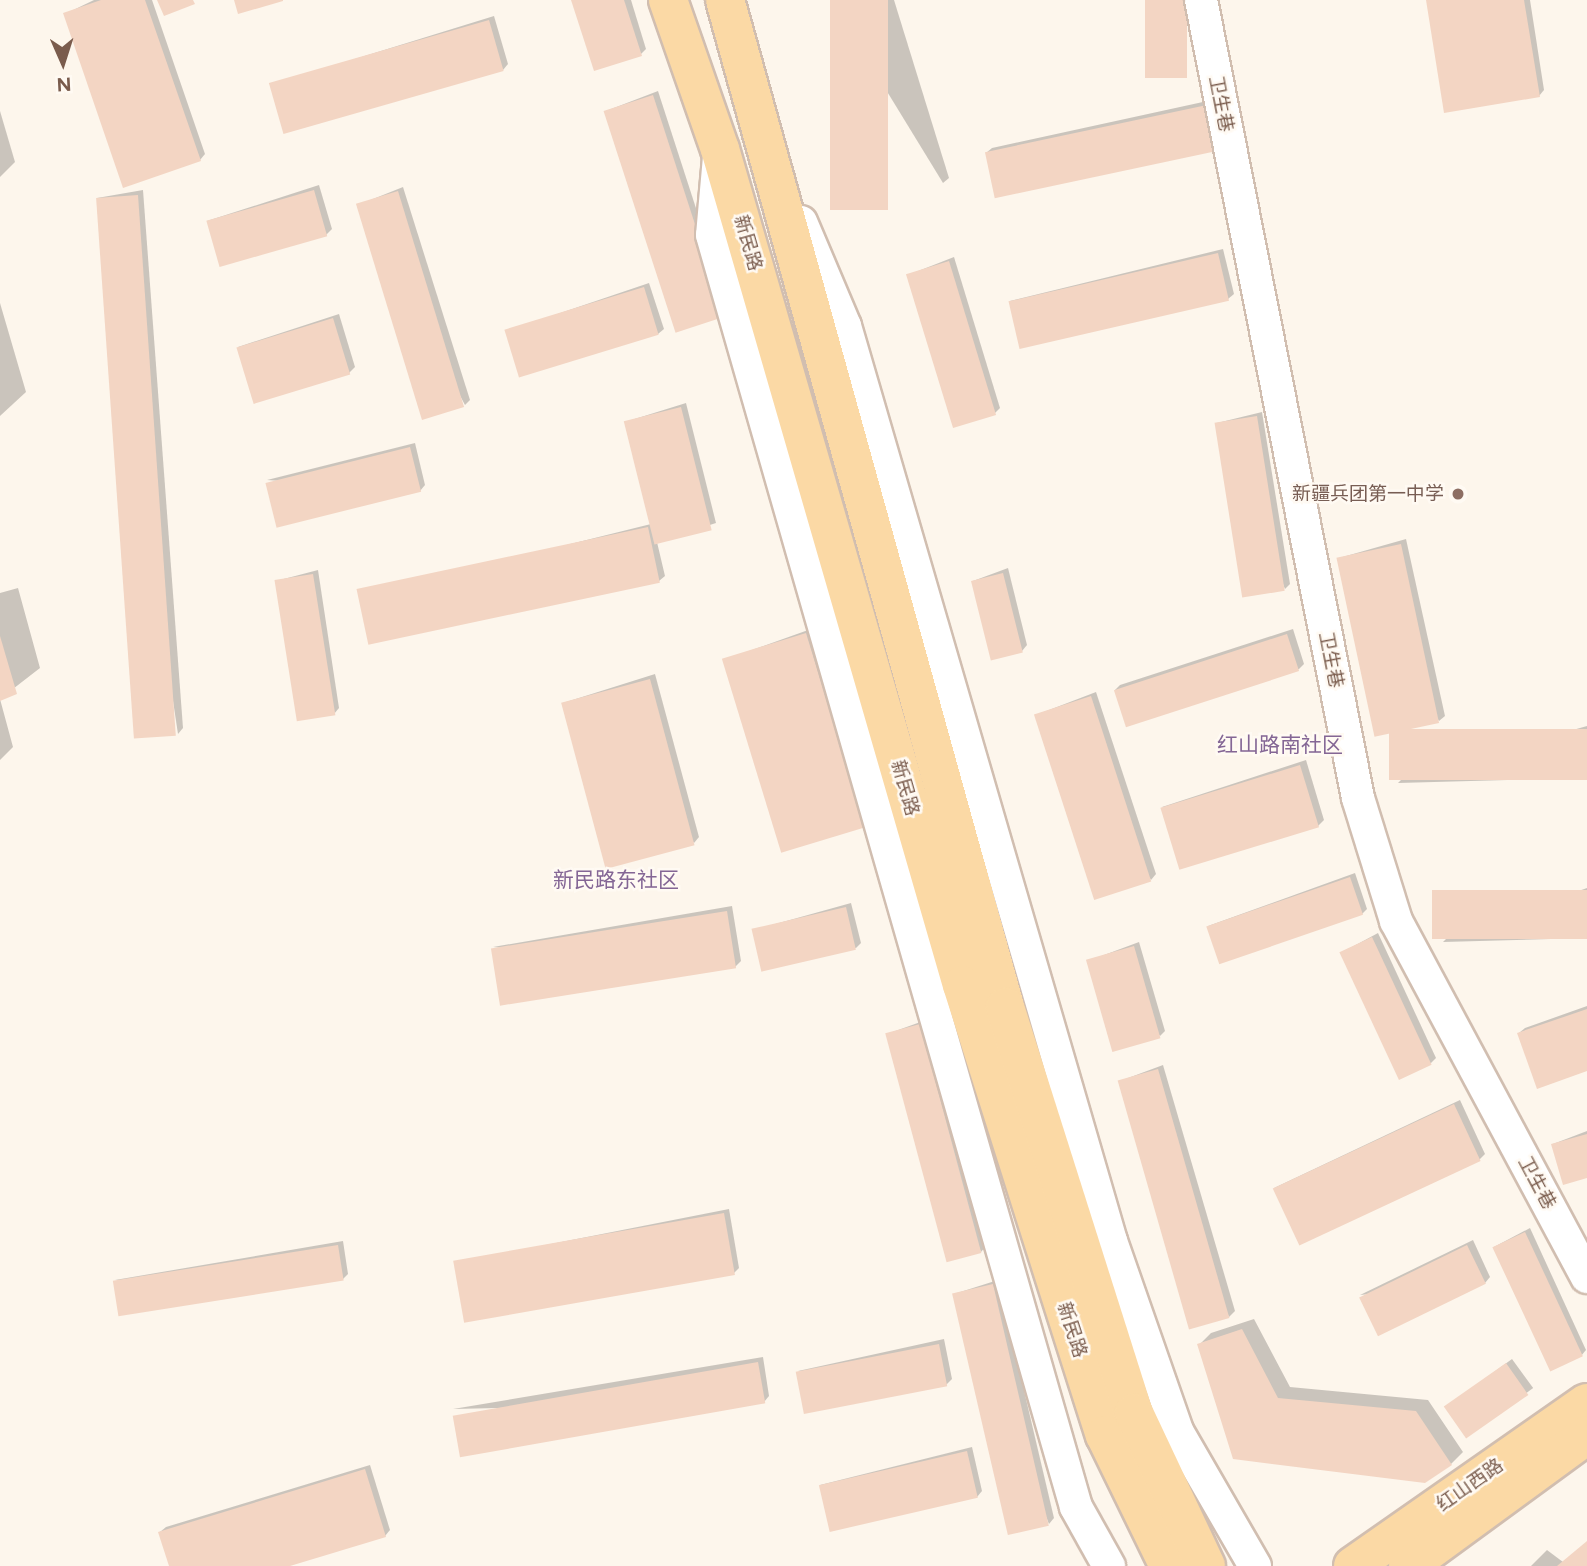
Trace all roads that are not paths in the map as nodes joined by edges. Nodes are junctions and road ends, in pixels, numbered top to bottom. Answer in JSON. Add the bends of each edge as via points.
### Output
{"nodes":[{"id":1,"x":668,"y":0,"type":"edge"},
{"id":2,"x":725,"y":0,"type":"edge"},
{"id":3,"x":1201,"y":0,"type":"edge"},
{"id":4,"x":769,"y":147,"type":"junction"},
{"id":5,"x":720,"y":149,"type":"junction"},
{"id":6,"x":1587,"y":1277,"type":"edge"},
{"id":7,"x":1587,"y":1403,"type":"edge"},
{"id":8,"x":1587,"y":1435,"type":"edge"},
{"id":9,"x":1109,"y":1566,"type":"edge"},
{"id":10,"x":1169,"y":1566,"type":"edge"},
{"id":11,"x":1206,"y":1566,"type":"edge"},
{"id":12,"x":1255,"y":1566,"type":"edge"},
{"id":13,"x":1353,"y":1566,"type":"edge"},
{"id":14,"x":1408,"y":1566,"type":"edge"}],
"edges":[{"from":1,"to":5,"type":"main road","name":"新民路"},
{"from":2,"to":4,"type":"main road","name":"新民路"},
{"from":3,"to":6,"type":"street","name":"卫生巷","via":[[1358,798],[1396,921]]},
{"from":4,"to":11,"type":"main road","name":"新民路","via":[[1005,1007],[1134,1413]]},
{"from":4,"to":12,"type":"street","via":[[845,326],[1116,1253],[1177,1431]]},
{"from":5,"to":9,"type":"street","via":[[712,235],[1076,1507]]},
{"from":5,"to":10,"type":"main road","name":"新民路","via":[[962,985],[1105,1435]]},
{"from":7,"to":13,"type":"main road","name":"红山西路"},
{"from":8,"to":14,"type":"main road","name":"红山西路"}]}
